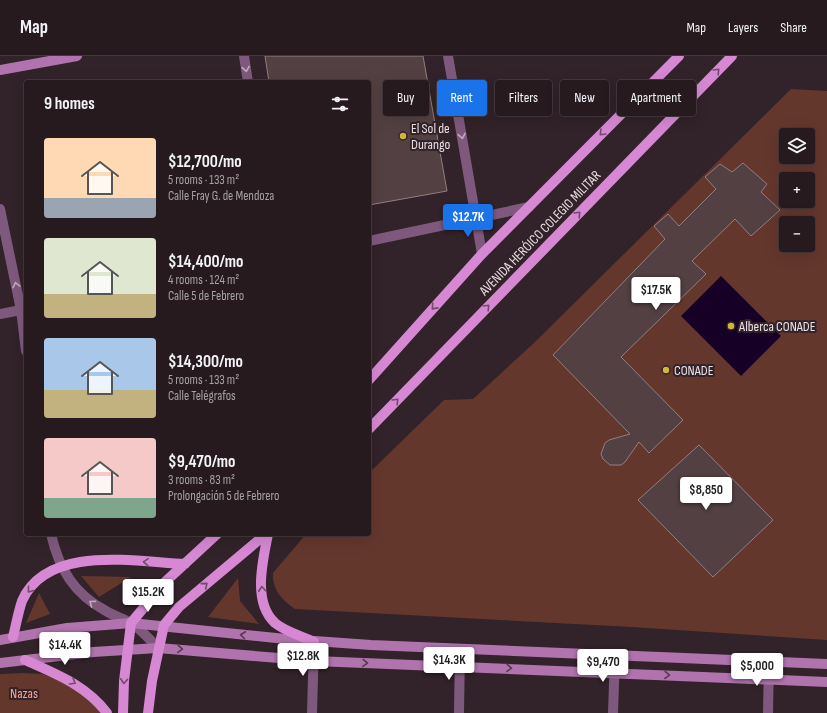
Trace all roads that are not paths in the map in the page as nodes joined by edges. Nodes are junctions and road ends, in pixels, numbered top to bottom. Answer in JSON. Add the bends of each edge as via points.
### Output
{"nodes":[{"id":1,"x":77,"y":56,"type":"edge"},
{"id":2,"x":244,"y":56,"type":"edge"},
{"id":3,"x":448,"y":56,"type":"edge"},
{"id":4,"x":679,"y":56,"type":"edge"},
{"id":5,"x":732,"y":56,"type":"edge"},
{"id":6,"x":0,"y":70,"type":"edge"},
{"id":7,"x":248,"y":80,"type":"edge"},
{"id":8,"x":529,"y":207,"type":"junction"},
{"id":9,"x":0,"y":209,"type":"edge"},
{"id":10,"x":477,"y":219,"type":"junction"},
{"id":11,"x":371,"y":241,"type":"edge"},
{"id":12,"x":482,"y":254,"type":"junction"},
{"id":13,"x":24,"y":310,"type":"edge"},
{"id":14,"x":0,"y":314,"type":"edge"},
{"id":15,"x":371,"y":378,"type":"edge"},
{"id":16,"x":371,"y":426,"type":"edge"},
{"id":17,"x":52,"y":536,"type":"edge"},
{"id":18,"x":215,"y":536,"type":"edge"},
{"id":19,"x":265,"y":536,"type":"edge"},
{"id":20,"x":267,"y":536,"type":"edge"},
{"id":21,"x":185,"y":564,"type":"junction"},
{"id":22,"x":60,"y":566,"type":"junction"},
{"id":23,"x":131,"y":623,"type":"junction"},
{"id":24,"x":164,"y":625,"type":"junction"},
{"id":25,"x":13,"y":637,"type":"junction"},
{"id":26,"x":0,"y":640,"type":"edge"},
{"id":27,"x":314,"y":642,"type":"junction"},
{"id":28,"x":127,"y":648,"type":"junction"},
{"id":29,"x":158,"y":648,"type":"junction"},
{"id":30,"x":460,"y":649,"type":"junction"},
{"id":31,"x":615,"y":654,"type":"junction"},
{"id":32,"x":25,"y":660,"type":"junction"},
{"id":33,"x":315,"y":660,"type":"junction"},
{"id":34,"x":769,"y":661,"type":"junction"},
{"id":35,"x":0,"y":663,"type":"edge"},
{"id":36,"x":827,"y":664,"type":"edge"},
{"id":37,"x":460,"y":666,"type":"junction"},
{"id":38,"x":615,"y":673,"type":"junction"},
{"id":39,"x":769,"y":679,"type":"junction"},
{"id":40,"x":827,"y":682,"type":"edge"},
{"id":41,"x":107,"y":713,"type":"edge"},
{"id":42,"x":123,"y":713,"type":"edge"},
{"id":43,"x":148,"y":713,"type":"edge"},
{"id":44,"x":312,"y":713,"type":"edge"},
{"id":45,"x":459,"y":713,"type":"edge"},
{"id":46,"x":613,"y":713,"type":"edge"},
{"id":47,"x":768,"y":713,"type":"edge"}],
"edges":[{"from":1,"to":6,"type":"main road"},
{"from":2,"to":7,"type":"street","one_way":true},
{"from":3,"to":10,"type":"street","one_way":true},
{"from":4,"to":8,"type":"main road","name":"AVENIDA HERÓICO COLEGIO MILITAR","one_way":true},
{"from":16,"to":5,"type":"main road","name":"AVENIDA HERÓICO COLEGIO MILITAR","one_way":true},
{"from":8,"to":10,"type":"street"},
{"from":8,"to":12,"type":"main road","name":"AVENIDA HERÓICO COLEGIO MILITAR"},
{"from":13,"to":9,"type":"street","one_way":true},
{"from":10,"to":11,"type":"street"},
{"from":10,"to":12,"type":"street"},
{"from":12,"to":15,"type":"main road","name":"AVENIDA HERÓICO COLEGIO MILITAR","one_way":true},
{"from":13,"to":14,"type":"street"},
{"from":17,"to":22,"type":"street"},
{"from":18,"to":21,"type":"main road"},
{"from":24,"to":19,"type":"main road","one_way":true,"via":[[180,607]]},
{"from":27,"to":20,"type":"main road","one_way":true,"via":[[275,623],[268,613],[262,597],[261,578]]},
{"from":21,"to":22,"type":"main road","one_way":true,"via":[[103,560],[77,561]]},
{"from":21,"to":23,"type":"main road","via":[[165,582]]},
{"from":23,"to":22,"type":"street","one_way":true,"via":[[98,607],[81,595]]},
{"from":22,"to":25,"type":"main road","one_way":true,"via":[[31,588],[22,601]]},
{"from":23,"to":24,"type":"main road"},
{"from":23,"to":25,"type":"main road","via":[[68,628]]},
{"from":23,"to":28,"type":"main road"},
{"from":23,"to":29,"type":"street"},
{"from":27,"to":24,"type":"main road","one_way":true},
{"from":24,"to":29,"type":"main road"},
{"from":25,"to":26,"type":"main road"},
{"from":27,"to":30,"type":"main road"},
{"from":27,"to":33,"type":"street"},
{"from":28,"to":29,"type":"main road"},
{"from":28,"to":32,"type":"main road"},
{"from":28,"to":42,"type":"main road","one_way":true},
{"from":29,"to":33,"type":"main road","one_way":true},
{"from":29,"to":43,"type":"main road"},
{"from":30,"to":31,"type":"main road"},
{"from":30,"to":37,"type":"street"},
{"from":31,"to":34,"type":"main road"},
{"from":31,"to":38,"type":"street"},
{"from":32,"to":35,"type":"main road"},
{"from":32,"to":41,"type":"main road","one_way":true,"via":[[74,682],[90,693]]},
{"from":33,"to":37,"type":"main road","one_way":true},
{"from":33,"to":44,"type":"street"},
{"from":34,"to":36,"type":"main road"},
{"from":34,"to":39,"type":"street"},
{"from":37,"to":38,"type":"main road","one_way":true},
{"from":37,"to":45,"type":"street"},
{"from":38,"to":39,"type":"main road","one_way":true},
{"from":38,"to":46,"type":"street"},
{"from":39,"to":40,"type":"main road"},
{"from":39,"to":47,"type":"street"}]}
